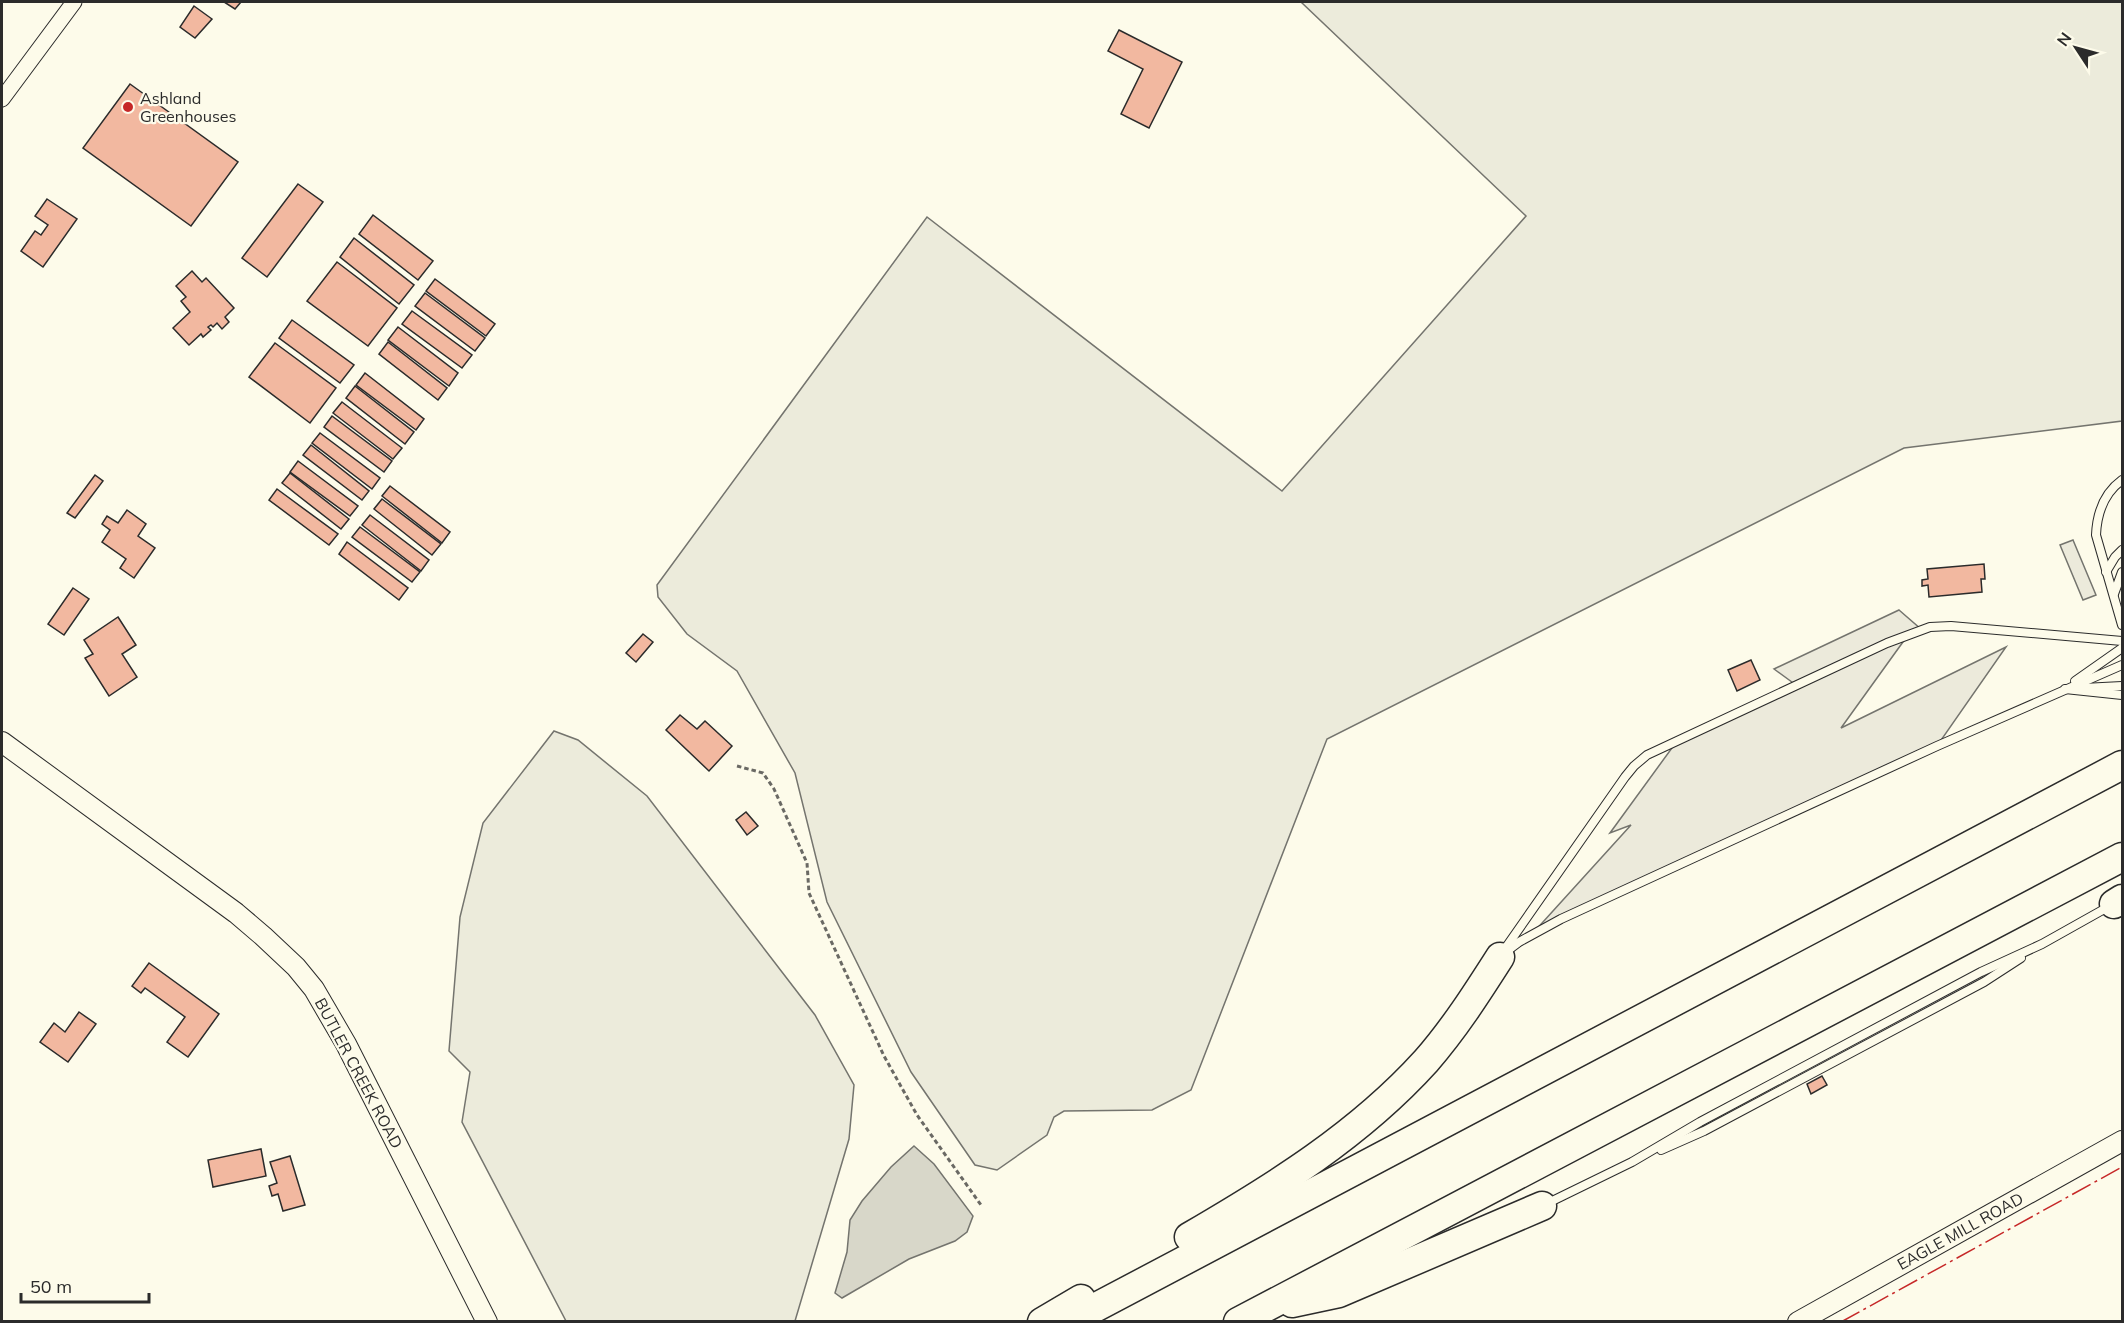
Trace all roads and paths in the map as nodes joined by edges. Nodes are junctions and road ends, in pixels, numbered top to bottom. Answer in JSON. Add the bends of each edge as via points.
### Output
{"nodes":[{"id":1,"x":74,"y":2,"type":"edge"},
{"id":2,"x":2,"y":99,"type":"edge"},
{"id":3,"x":2122,"y":480,"type":"edge"},
{"id":4,"x":2122,"y":550,"type":"edge"},
{"id":5,"x":2106,"y":572,"type":"junction"},
{"id":6,"x":2122,"y":572,"type":"edge"},
{"id":7,"x":2114,"y":596,"type":"junction"},
{"id":8,"x":2122,"y":620,"type":"edge"},
{"id":9,"x":2122,"y":641,"type":"edge"},
{"id":10,"x":2122,"y":648,"type":"edge"},
{"id":11,"x":2122,"y":665,"type":"edge"},
{"id":12,"x":2122,"y":686,"type":"edge"},
{"id":13,"x":2064,"y":689,"type":"junction"},
{"id":14,"x":2122,"y":694,"type":"edge"},
{"id":15,"x":2,"y":742,"type":"edge"},
{"id":16,"x":2122,"y":765,"type":"edge"},
{"id":17,"x":737,"y":766,"type":"dead end"},
{"id":18,"x":2122,"y":856,"type":"edge"},
{"id":19,"x":2118,"y":901,"type":"edge"},
{"id":20,"x":1500,"y":957,"type":"junction"},
{"id":21,"x":2122,"y":1141,"type":"edge"},
{"id":22,"x":981,"y":1204,"type":"dead end"},
{"id":23,"x":1542,"y":1206,"type":"joint"},
{"id":24,"x":1249,"y":1315,"type":"edge"},
{"id":25,"x":486,"y":1322,"type":"edge"},
{"id":26,"x":1042,"y":1322,"type":"edge"},
{"id":27,"x":1068,"y":1322,"type":"edge"},
{"id":28,"x":1798,"y":1322,"type":"edge"}],
"edges":[{"from":1,"to":2,"type":"street"},
{"from":3,"to":5,"type":"lane","via":[[2103,502],[2096,523]]},
{"from":4,"to":5,"type":"lane"},
{"from":5,"to":7,"type":"lane"},
{"from":6,"to":7,"type":"lane"},
{"from":7,"to":8,"type":"lane"},
{"from":9,"to":20,"type":"lane","via":[[1930,627],[1887,643],[1647,755],[1625,777]]},
{"from":10,"to":13,"type":"lane"},
{"from":11,"to":13,"type":"lane"},
{"from":12,"to":13,"type":"lane"},
{"from":13,"to":14,"type":"lane"},
{"from":13,"to":20,"type":"lane","via":[[1562,919]]},
{"from":15,"to":25,"type":"street","name":"BUTLER CREEK ROAD","via":[[236,913],[304,976],[346,1044]]},
{"from":16,"to":27,"type":"highway"},
{"from":17,"to":22,"type":"path","via":[[763,773],[774,789],[807,863],[809,892],[884,1056],[917,1115]]},
{"from":18,"to":24,"type":"highway"},
{"from":19,"to":23,"type":"lane","via":[[1984,982],[1704,1131]]},
{"from":20,"to":26,"type":"highway","via":[[1426,1060],[1398,1090],[1330,1148],[1246,1204]]},
{"from":21,"to":28,"type":"street","name":"EAGLE MILL ROAD"},
{"from":23,"to":24,"type":"highway","via":[[1339,1293]]}]}
